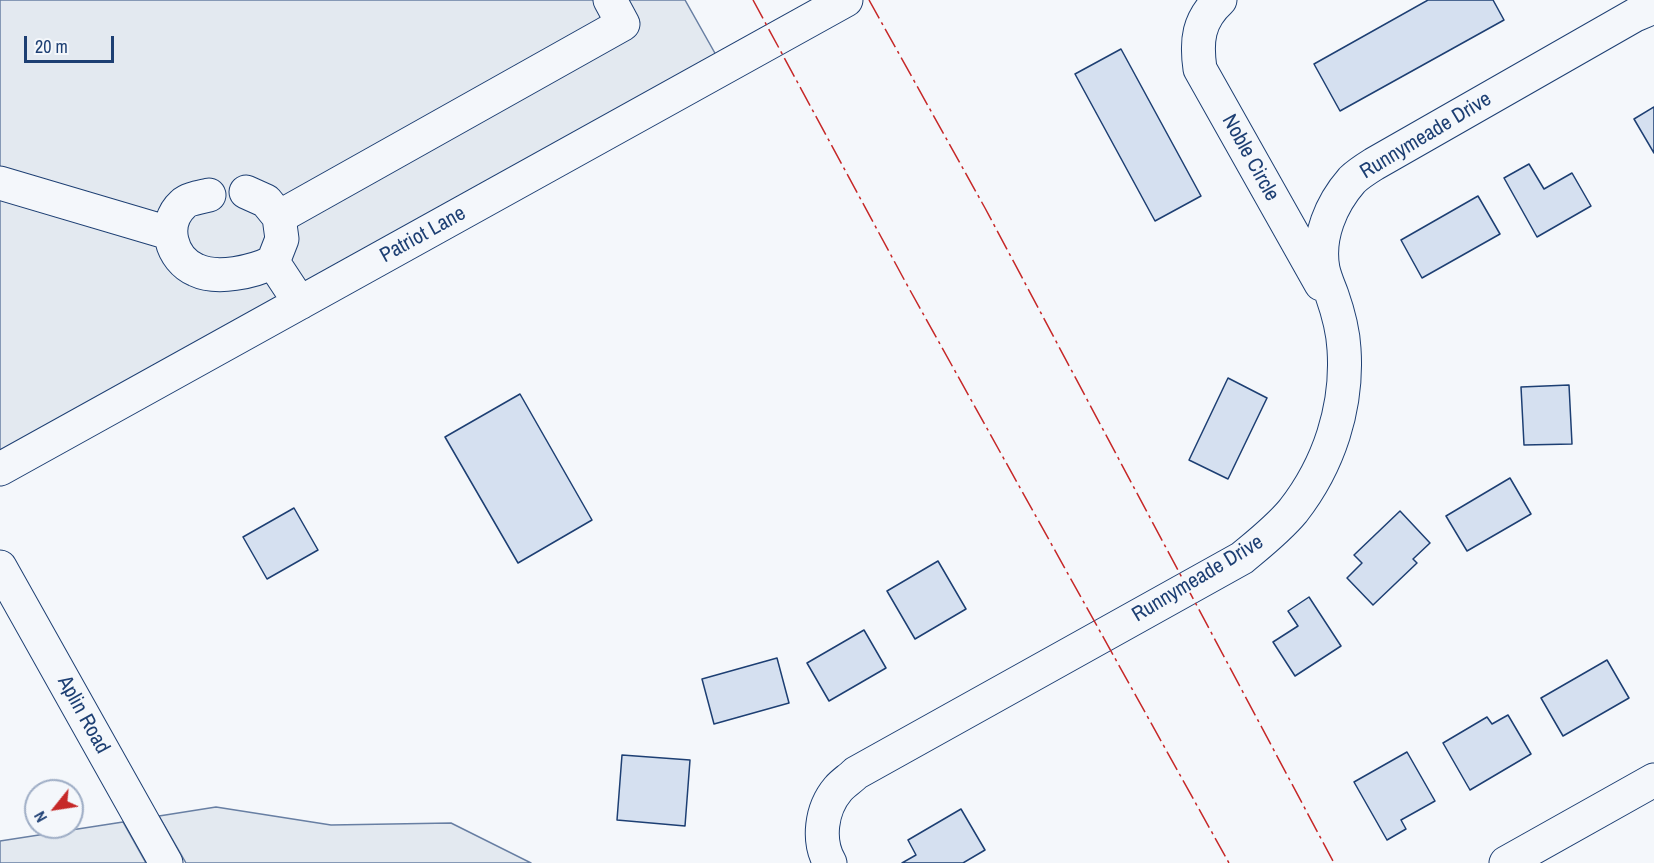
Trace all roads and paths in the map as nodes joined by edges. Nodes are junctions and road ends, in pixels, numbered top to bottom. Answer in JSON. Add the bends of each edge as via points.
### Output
{"nodes":[{"id":1,"x":610,"y":0,"type":"edge"},
{"id":2,"x":846,"y":0,"type":"edge"},
{"id":3,"x":1220,"y":0,"type":"edge"},
{"id":4,"x":1654,"y":8,"type":"edge"},
{"id":5,"x":0,"y":183,"type":"edge"},
{"id":6,"x":246,"y":192,"type":"dead end"},
{"id":7,"x":209,"y":195,"type":"dead end"},
{"id":8,"x":279,"y":217,"type":"junction"},
{"id":9,"x":170,"y":233,"type":"junction"},
{"id":10,"x":273,"y":262,"type":"junction"},
{"id":11,"x":300,"y":303,"type":"junction"},
{"id":12,"x":1338,"y":314,"type":"junction"},
{"id":13,"x":0,"y":469,"type":"edge"},
{"id":14,"x":0,"y":567,"type":"edge"},
{"id":15,"x":1654,"y":780,"type":"edge"},
{"id":16,"x":165,"y":863,"type":"edge"},
{"id":17,"x":830,"y":863,"type":"edge"},
{"id":18,"x":1506,"y":863,"type":"edge"}],
"edges":[{"from":1,"to":8,"type":"street","via":[[623,24]]},
{"from":2,"to":11,"type":"street","name":"Patriot Lane"},
{"from":3,"to":12,"type":"street","name":"Noble Circle","via":[[1201,24],[1197,47],[1200,69]]},
{"from":4,"to":12,"type":"street","name":"Runnymeade Drive","via":[[1635,15],[1353,179],[1334,205],[1323,236],[1323,268]]},
{"from":5,"to":9,"type":"street"},
{"from":6,"to":8,"type":"street","via":[[266,201]]},
{"from":7,"to":9,"type":"street","via":[[183,203],[172,219]]},
{"from":8,"to":10,"type":"street","via":[[282,239]]},
{"from":9,"to":10,"type":"street","via":[[177,256],[196,270],[224,274],[256,270]]},
{"from":10,"to":11,"type":"street"},
{"from":11,"to":13,"type":"street","name":"Patriot Lane"},
{"from":12,"to":17,"type":"street","name":"Runnymeade Drive","via":[[1344,347],[1339,414],[1329,448],[1293,512],[1242,558],[856,773],[838,789],[823,819],[822,840]]},
{"from":14,"to":16,"type":"street","name":"Aplin Road"},
{"from":15,"to":18,"type":"street"}]}
